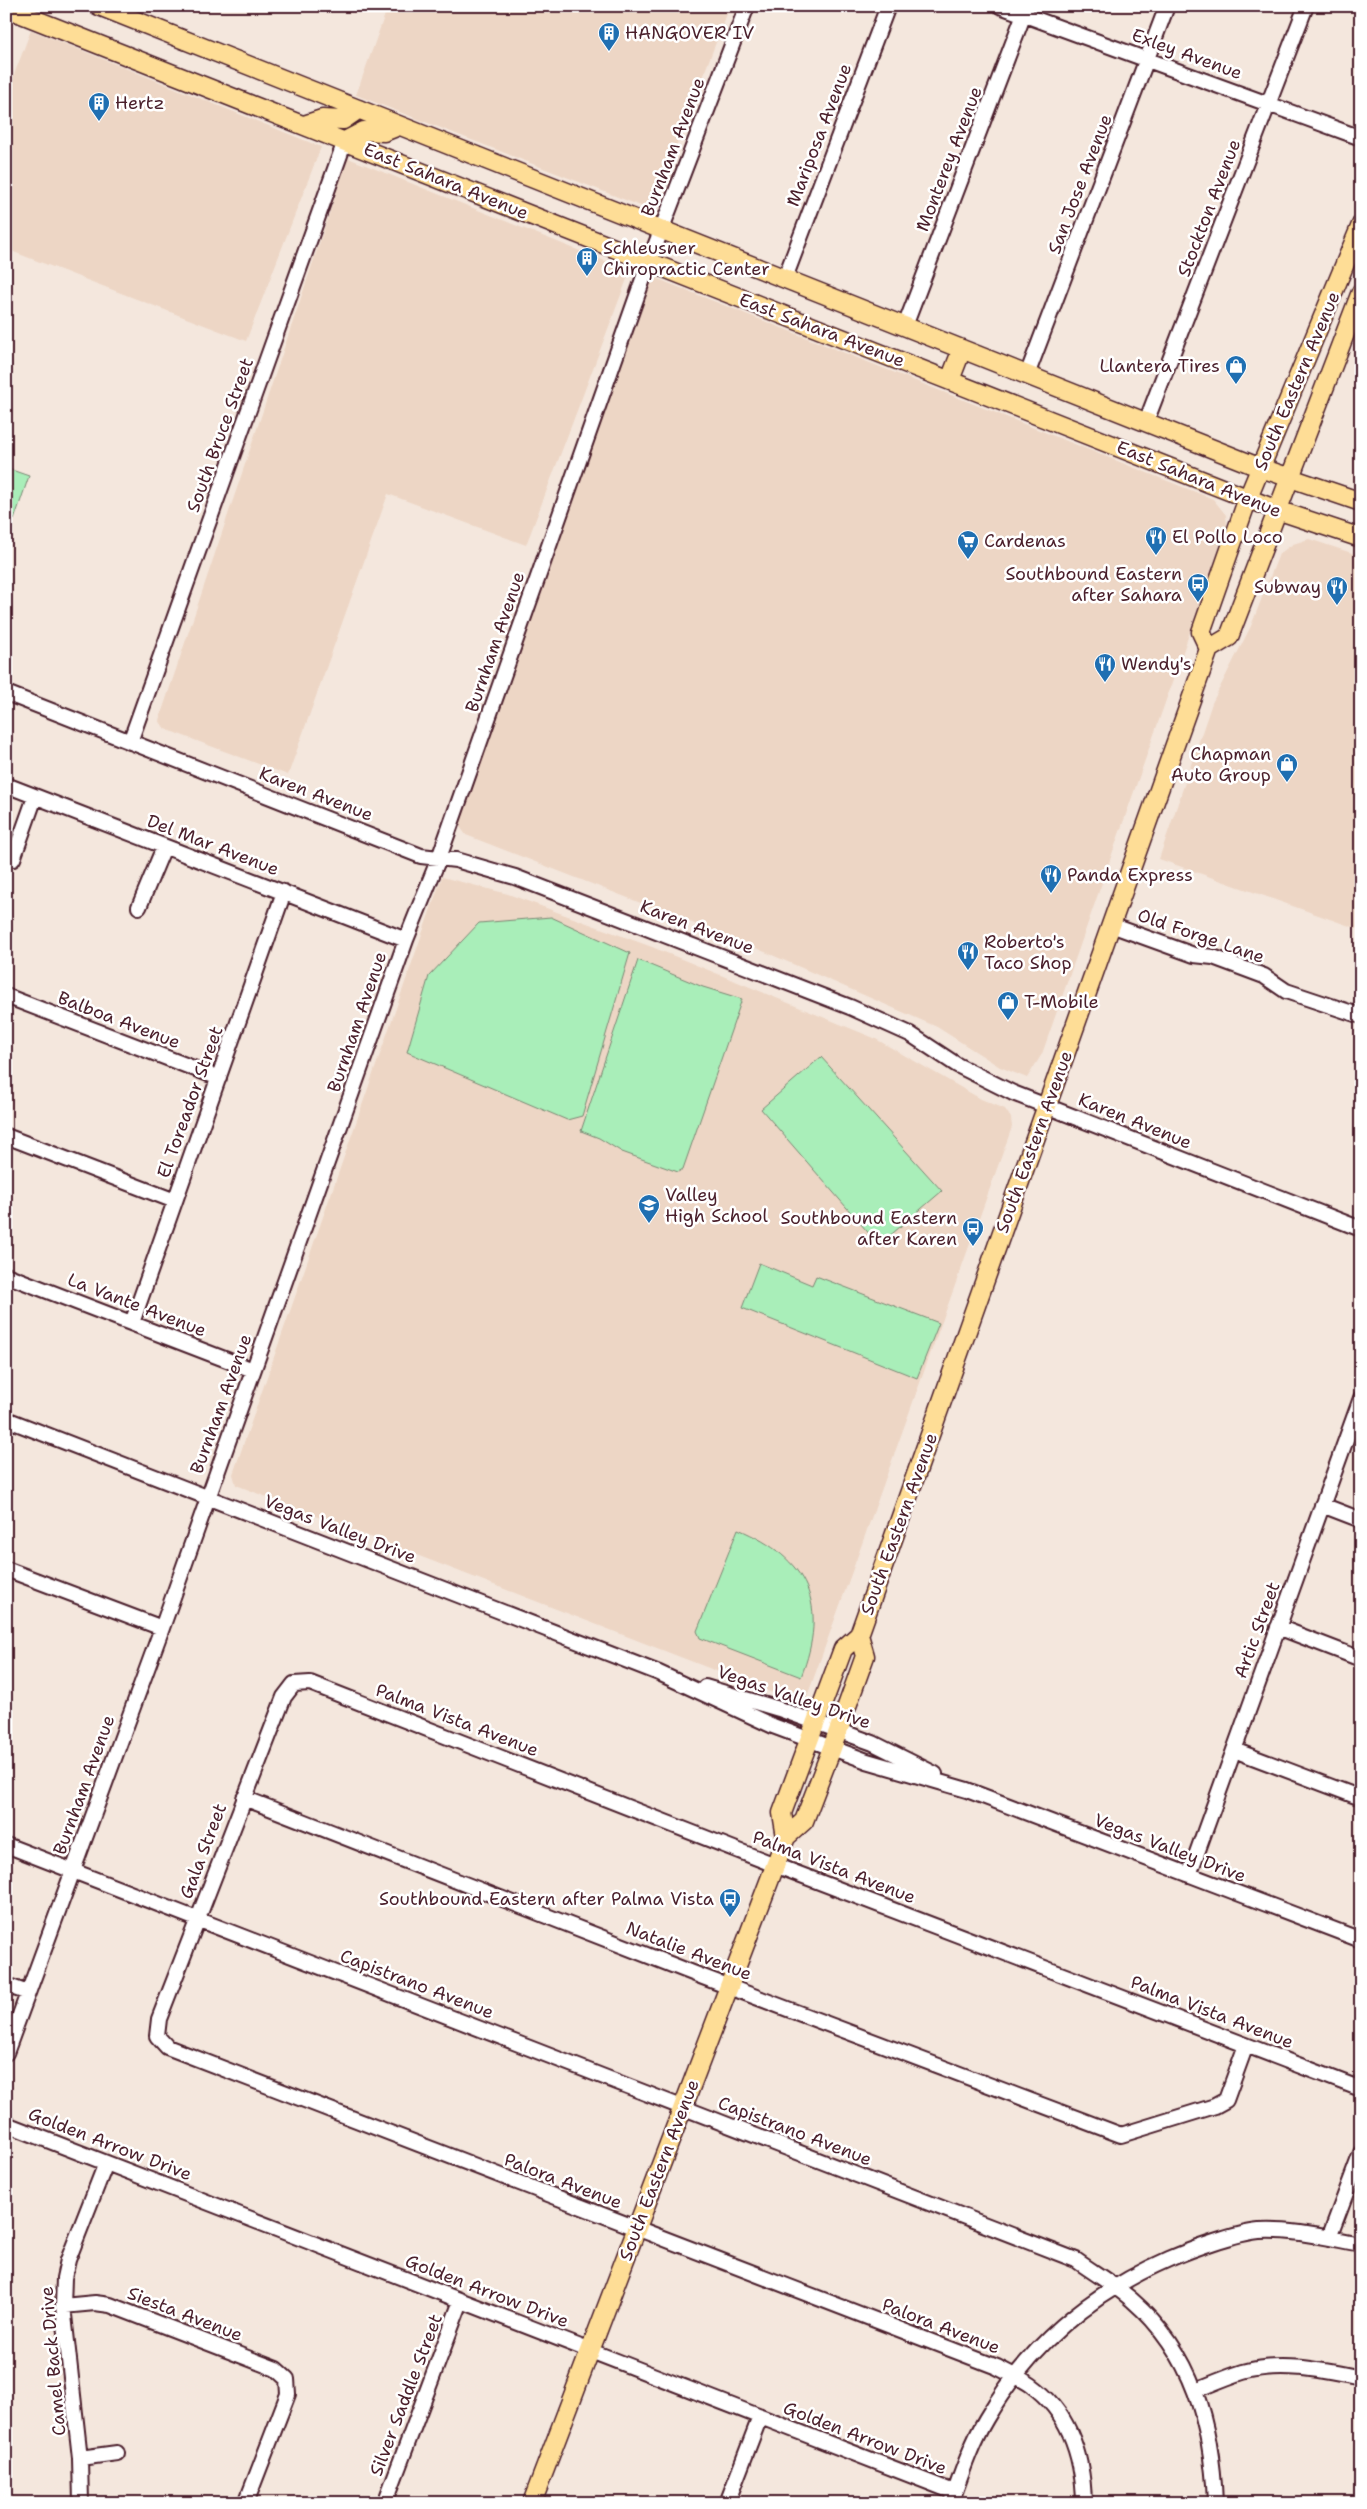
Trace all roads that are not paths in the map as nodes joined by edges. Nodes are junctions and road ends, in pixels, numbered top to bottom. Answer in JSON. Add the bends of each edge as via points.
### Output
{"nodes":[{"id":1,"x":99,"y":6,"type":"edge"},
{"id":2,"x":746,"y":6,"type":"edge"},
{"id":3,"x":888,"y":6,"type":"edge"},
{"id":4,"x":1000,"y":6,"type":"edge"},
{"id":5,"x":1167,"y":6,"type":"edge"},
{"id":6,"x":1306,"y":6,"type":"edge"},
{"id":7,"x":6,"y":8,"type":"edge"},
{"id":8,"x":1026,"y":11,"type":"edge"},
{"id":9,"x":1147,"y":60,"type":"junction"},
{"id":10,"x":1270,"y":104,"type":"junction"},
{"id":11,"x":359,"y":109,"type":"junction"},
{"id":12,"x":304,"y":125,"type":"junction"},
{"id":13,"x":400,"y":126,"type":"junction"},
{"id":14,"x":1361,"y":138,"type":"edge"},
{"id":15,"x":345,"y":141,"type":"junction"},
{"id":16,"x":1361,"y":225,"type":"edge"},
{"id":17,"x":662,"y":229,"type":"junction"},
{"id":18,"x":649,"y":262,"type":"junction"},
{"id":19,"x":785,"y":278,"type":"junction"},
{"id":20,"x":1361,"y":292,"type":"edge"},
{"id":21,"x":905,"y":326,"type":"junction"},
{"id":22,"x":962,"y":349,"type":"junction"},
{"id":23,"x":1027,"y":375,"type":"junction"},
{"id":24,"x":950,"y":380,"type":"junction"},
{"id":25,"x":1146,"y":422,"type":"junction"},
{"id":26,"x":1261,"y":468,"type":"junction"},
{"id":27,"x":1290,"y":478,"type":"junction"},
{"id":28,"x":1248,"y":498,"type":"junction"},
{"id":29,"x":1361,"y":502,"type":"edge"},
{"id":30,"x":1277,"y":510,"type":"junction"},
{"id":31,"x":1361,"y":538,"type":"edge"},
{"id":32,"x":1209,"y":649,"type":"junction"},
{"id":33,"x":6,"y":693,"type":"edge"},
{"id":34,"x":130,"y":742,"type":"junction"},
{"id":35,"x":6,"y":785,"type":"edge"},
{"id":36,"x":35,"y":797,"type":"junction"},
{"id":37,"x":164,"y":847,"type":"junction"},
{"id":38,"x":439,"y":858,"type":"junction"},
{"id":39,"x":13,"y":859,"type":"dead end"},
{"id":40,"x":284,"y":892,"type":"junction"},
{"id":41,"x":139,"y":907,"type":"dead end"},
{"id":42,"x":1112,"y":925,"type":"junction"},
{"id":43,"x":406,"y":940,"type":"junction"},
{"id":44,"x":6,"y":996,"type":"edge"},
{"id":45,"x":1361,"y":1016,"type":"edge"},
{"id":46,"x":219,"y":1078,"type":"junction"},
{"id":47,"x":1047,"y":1106,"type":"junction"},
{"id":48,"x":6,"y":1136,"type":"edge"},
{"id":49,"x":175,"y":1201,"type":"junction"},
{"id":50,"x":1361,"y":1229,"type":"edge"},
{"id":51,"x":6,"y":1275,"type":"edge"},
{"id":52,"x":132,"y":1323,"type":"junction"},
{"id":53,"x":253,"y":1370,"type":"junction"},
{"id":54,"x":1361,"y":1398,"type":"edge"},
{"id":55,"x":6,"y":1419,"type":"edge"},
{"id":56,"x":208,"y":1497,"type":"junction"},
{"id":57,"x":1322,"y":1505,"type":"junction"},
{"id":58,"x":1361,"y":1520,"type":"edge"},
{"id":59,"x":6,"y":1568,"type":"edge"},
{"id":60,"x":1278,"y":1627,"type":"junction"},
{"id":61,"x":162,"y":1628,"type":"junction"},
{"id":62,"x":859,"y":1635,"type":"junction"},
{"id":63,"x":1361,"y":1659,"type":"edge"},
{"id":64,"x":659,"y":1673,"type":"junction"},
{"id":65,"x":294,"y":1684,"type":"joint"},
{"id":66,"x":816,"y":1722,"type":"junction"},
{"id":67,"x":838,"y":1730,"type":"junction"},
{"id":68,"x":809,"y":1740,"type":"junction"},
{"id":69,"x":832,"y":1748,"type":"junction"},
{"id":70,"x":1234,"y":1750,"type":"junction"},
{"id":71,"x":966,"y":1790,"type":"junction"},
{"id":72,"x":244,"y":1798,"type":"junction"},
{"id":73,"x":1361,"y":1798,"type":"edge"},
{"id":74,"x":786,"y":1837,"type":"junction"},
{"id":75,"x":6,"y":1845,"type":"edge"},
{"id":76,"x":775,"y":1865,"type":"junction"},
{"id":77,"x":73,"y":1871,"type":"junction"},
{"id":78,"x":1188,"y":1875,"type":"junction"},
{"id":79,"x":197,"y":1919,"type":"junction"},
{"id":80,"x":1361,"y":1940,"type":"edge"},
{"id":81,"x":6,"y":1984,"type":"edge"},
{"id":82,"x":729,"y":1986,"type":"junction"},
{"id":83,"x":28,"y":1993,"type":"junction"},
{"id":84,"x":157,"y":2036,"type":"joint"},
{"id":85,"x":1246,"y":2045,"type":"junction"},
{"id":86,"x":6,"y":2053,"type":"edge"},
{"id":87,"x":1361,"y":2089,"type":"edge"},
{"id":88,"x":683,"y":2108,"type":"junction"},
{"id":89,"x":6,"y":2124,"type":"edge"},
{"id":90,"x":1361,"y":2153,"type":"edge"},
{"id":91,"x":106,"y":2163,"type":"junction"},
{"id":92,"x":636,"y":2230,"type":"junction"},
{"id":93,"x":1329,"y":2238,"type":"junction"},
{"id":94,"x":1361,"y":2244,"type":"edge"},
{"id":95,"x":1114,"y":2287,"type":"junction"},
{"id":96,"x":461,"y":2301,"type":"junction"},
{"id":97,"x":63,"y":2306,"type":"junction"},
{"id":98,"x":590,"y":2351,"type":"junction"},
{"id":99,"x":1014,"y":2377,"type":"junction"},
{"id":100,"x":1361,"y":2378,"type":"edge"},
{"id":101,"x":1196,"y":2390,"type":"junction"},
{"id":102,"x":760,"y":2417,"type":"junction"},
{"id":103,"x":117,"y":2453,"type":"dead end"},
{"id":104,"x":80,"y":2458,"type":"junction"},
{"id":105,"x":953,"y":2498,"type":"edge"},
{"id":106,"x":81,"y":2503,"type":"edge"},
{"id":107,"x":246,"y":2503,"type":"edge"},
{"id":108,"x":385,"y":2503,"type":"edge"},
{"id":109,"x":532,"y":2503,"type":"edge"},
{"id":110,"x":727,"y":2503,"type":"edge"},
{"id":111,"x":1084,"y":2503,"type":"edge"},
{"id":112,"x":1214,"y":2503,"type":"edge"}],
"edges":[{"from":1,"to":11,"type":"main road","name":"East Sahara Avenue"},
{"from":2,"to":17,"type":"street","name":"Burnham Avenue"},
{"from":3,"to":19,"type":"street","name":"Mariposa Avenue"},
{"from":4,"to":8,"type":"street","name":"Exley Avenue"},
{"from":5,"to":9,"type":"street","name":"San Jose Avenue"},
{"from":6,"to":10,"type":"street","name":"Stockton Avenue"},
{"from":7,"to":12,"type":"main road","name":"East Sahara Avenue"},
{"from":8,"to":9,"type":"street","name":"Exley Avenue"},
{"from":8,"to":21,"type":"street","name":"Monterey Avenue"},
{"from":9,"to":10,"type":"street","name":"Exley Avenue"},
{"from":9,"to":23,"type":"street","name":"San Jose Avenue"},
{"from":10,"to":14,"type":"street","name":"Exley Avenue"},
{"from":10,"to":25,"type":"street","name":"Stockton Avenue"},
{"from":11,"to":12,"type":"main road","via":[[343,120],[322,119]]},
{"from":11,"to":13,"type":"main road","name":"East Sahara Avenue"},
{"from":12,"to":15,"type":"main road","name":"East Sahara Avenue"},
{"from":13,"to":15,"type":"main road","via":[[384,132],[364,131]]},
{"from":13,"to":17,"type":"main road","name":"East Sahara Avenue"},
{"from":15,"to":18,"type":"main road","name":"East Sahara Avenue"},
{"from":15,"to":34,"type":"street","name":"South Bruce Street"},
{"from":16,"to":26,"type":"main road","name":"South Eastern Avenue"},
{"from":17,"to":18,"type":"street","name":"Burnham Avenue"},
{"from":17,"to":19,"type":"main road","name":"East Sahara Avenue"},
{"from":18,"to":24,"type":"main road","name":"East Sahara Avenue"},
{"from":18,"to":38,"type":"street","name":"Burnham Avenue"},
{"from":19,"to":21,"type":"main road","name":"East Sahara Avenue"},
{"from":20,"to":27,"type":"main road","name":"South Eastern Avenue"},
{"from":21,"to":22,"type":"main road","name":"East Sahara Avenue"},
{"from":22,"to":23,"type":"main road","name":"East Sahara Avenue"},
{"from":22,"to":24,"type":"main road"},
{"from":23,"to":25,"type":"main road","name":"East Sahara Avenue"},
{"from":24,"to":28,"type":"main road","name":"East Sahara Avenue"},
{"from":25,"to":26,"type":"main road","name":"East Sahara Avenue"},
{"from":26,"to":27,"type":"main road","name":"East Sahara Avenue"},
{"from":26,"to":28,"type":"main road","name":"South Eastern Avenue"},
{"from":27,"to":29,"type":"main road","name":"East Sahara Avenue"},
{"from":27,"to":30,"type":"main road","name":"South Eastern Avenue"},
{"from":28,"to":30,"type":"main road","name":"East Sahara Avenue"},
{"from":28,"to":32,"type":"main road","name":"South Eastern Avenue","via":[[1200,632]]},
{"from":30,"to":31,"type":"main road","name":"East Sahara Avenue"},
{"from":30,"to":32,"type":"main road","name":"South Eastern Avenue","via":[[1228,637]]},
{"from":32,"to":42,"type":"main road","name":"South Eastern Avenue"},
{"from":33,"to":34,"type":"street","name":"Karen Avenue"},
{"from":34,"to":38,"type":"street","name":"Karen Avenue","via":[[421,856]]},
{"from":35,"to":36,"type":"street","name":"Del Mar Avenue"},
{"from":36,"to":37,"type":"street","name":"Del Mar Avenue"},
{"from":36,"to":39,"type":"street"},
{"from":37,"to":40,"type":"street","name":"Del Mar Avenue"},
{"from":37,"to":41,"type":"street"},
{"from":38,"to":43,"type":"street","name":"Burnham Avenue"},
{"from":38,"to":47,"type":"street","name":"Karen Avenue","via":[[515,877],[850,1007],[910,1034],[957,1065]]},
{"from":40,"to":43,"type":"street","name":"Del Mar Avenue"},
{"from":40,"to":46,"type":"street","name":"El Toreador Street"},
{"from":42,"to":45,"type":"street","name":"Old Forge Lane","via":[[1194,955],[1213,957],[1264,976],[1286,991]]},
{"from":42,"to":47,"type":"main road","name":"South Eastern Avenue"},
{"from":43,"to":53,"type":"street","name":"Burnham Avenue"},
{"from":44,"to":46,"type":"street","name":"Balboa Avenue"},
{"from":46,"to":49,"type":"street","name":"El Toreador Street"},
{"from":47,"to":50,"type":"street","name":"Karen Avenue"},
{"from":47,"to":62,"type":"main road","name":"South Eastern Avenue"},
{"from":48,"to":49,"type":"street"},
{"from":49,"to":52,"type":"street","name":"El Toreador Street"},
{"from":51,"to":52,"type":"street","name":"La Vante Avenue"},
{"from":52,"to":53,"type":"street","name":"La Vante Avenue"},
{"from":53,"to":56,"type":"street","name":"Burnham Avenue"},
{"from":54,"to":57,"type":"street","name":"Artic Street"},
{"from":55,"to":56,"type":"street","name":"Vegas Valley Drive"},
{"from":56,"to":61,"type":"street","name":"Burnham Avenue"},
{"from":56,"to":64,"type":"street","name":"Vegas Valley Drive"},
{"from":57,"to":58,"type":"street"},
{"from":57,"to":60,"type":"street","name":"Artic Street"},
{"from":59,"to":61,"type":"street"},
{"from":60,"to":63,"type":"street"},
{"from":60,"to":70,"type":"street","name":"Artic Street"},
{"from":61,"to":77,"type":"street","name":"Burnham Avenue"},
{"from":62,"to":66,"type":"main road","name":"South Eastern Avenue","via":[[843,1649]]},
{"from":62,"to":67,"type":"main road","name":"South Eastern Avenue","via":[[865,1656]]},
{"from":64,"to":66,"type":"street","name":"Vegas Valley Drive"},
{"from":64,"to":68,"type":"street","name":"Vegas Valley Drive"},
{"from":65,"to":72,"type":"street","name":"Gala Street","via":[[284,1697]]},
{"from":65,"to":76,"type":"street","name":"Palma Vista Avenue","via":[[310,1683]]},
{"from":66,"to":67,"type":"street","name":"Vegas Valley Drive"},
{"from":66,"to":68,"type":"main road","name":"South Eastern Avenue"},
{"from":67,"to":69,"type":"main road","name":"South Eastern Avenue"},
{"from":67,"to":71,"type":"street","name":"Vegas Valley Drive","via":[[873,1743]]},
{"from":68,"to":69,"type":"street","name":"Vegas Valley Drive"},
{"from":68,"to":74,"type":"main road","name":"South Eastern Avenue","via":[[782,1813]]},
{"from":69,"to":71,"type":"street","name":"Vegas Valley Drive","via":[[867,1762]]},
{"from":69,"to":74,"type":"main road","name":"South Eastern Avenue","via":[[804,1821]]},
{"from":70,"to":73,"type":"street"},
{"from":70,"to":78,"type":"street","name":"Artic Street"},
{"from":71,"to":78,"type":"street","name":"Vegas Valley Drive"},
{"from":72,"to":79,"type":"street","name":"Gala Street"},
{"from":72,"to":82,"type":"street","name":"Natalie Avenue"},
{"from":74,"to":76,"type":"main road","name":"South Eastern Avenue"},
{"from":75,"to":77,"type":"street","name":"Capistrano Avenue"},
{"from":76,"to":82,"type":"main road","name":"South Eastern Avenue"},
{"from":76,"to":85,"type":"street","name":"Palma Vista Avenue"},
{"from":77,"to":79,"type":"street","name":"Capistrano Avenue"},
{"from":77,"to":83,"type":"street","name":"Burnham Avenue"},
{"from":78,"to":80,"type":"street","name":"Vegas Valley Drive"},
{"from":79,"to":84,"type":"street","name":"Gala Street","via":[[159,2019]]},
{"from":79,"to":88,"type":"street","name":"Capistrano Avenue"},
{"from":81,"to":83,"type":"street"},
{"from":82,"to":85,"type":"street","name":"Natalie Avenue","via":[[1121,2135],[1226,2100]]},
{"from":82,"to":88,"type":"main road","name":"South Eastern Avenue"},
{"from":83,"to":86,"type":"street","name":"Burnham Avenue"},
{"from":84,"to":92,"type":"street","name":"Palora Avenue","via":[[167,2047]]},
{"from":85,"to":87,"type":"street","name":"Palma Vista Avenue"},
{"from":88,"to":92,"type":"main road","name":"South Eastern Avenue"},
{"from":88,"to":95,"type":"street","name":"Capistrano Avenue","via":[[1076,2260]]},
{"from":89,"to":91,"type":"street","name":"Golden Arrow Drive"},
{"from":90,"to":93,"type":"street"},
{"from":91,"to":96,"type":"street","name":"Golden Arrow Drive"},
{"from":91,"to":97,"type":"street","name":"Camel Back Drive","via":[[68,2260]]},
{"from":92,"to":98,"type":"main road","name":"South Eastern Avenue"},
{"from":92,"to":99,"type":"street","name":"Palora Avenue"},
{"from":93,"to":94,"type":"street"},
{"from":93,"to":95,"type":"street","via":[[1282,2231],[1257,2232],[1187,2251]]},
{"from":95,"to":99,"type":"street","via":[[1081,2309],[1040,2346]]},
{"from":95,"to":101,"type":"street","name":"Capistrano Avenue","via":[[1132,2300],[1157,2328]]},
{"from":96,"to":98,"type":"street","name":"Golden Arrow Drive"},
{"from":96,"to":108,"type":"street","name":"Silver Saddle Street"},
{"from":97,"to":104,"type":"street","name":"Camel Back Drive"},
{"from":97,"to":107,"type":"street","name":"Siesta Avenue","via":[[110,2305],[276,2369],[287,2379],[288,2394]]},
{"from":98,"to":102,"type":"street","name":"Golden Arrow Drive"},
{"from":98,"to":109,"type":"main road","name":"South Eastern Avenue"},
{"from":99,"to":105,"type":"street","via":[[985,2420]]},
{"from":99,"to":111,"type":"street","name":"Palora Avenue","via":[[1031,2385],[1061,2415],[1080,2457]]},
{"from":100,"to":101,"type":"street","via":[[1313,2368],[1268,2368],[1244,2372]]},
{"from":101,"to":112,"type":"street","name":"Capistrano Avenue","via":[[1212,2453]]},
{"from":102,"to":105,"type":"street","name":"Golden Arrow Drive"},
{"from":102,"to":110,"type":"street"},
{"from":103,"to":104,"type":"street"},
{"from":104,"to":106,"type":"street","name":"Camel Back Drive"}]}
